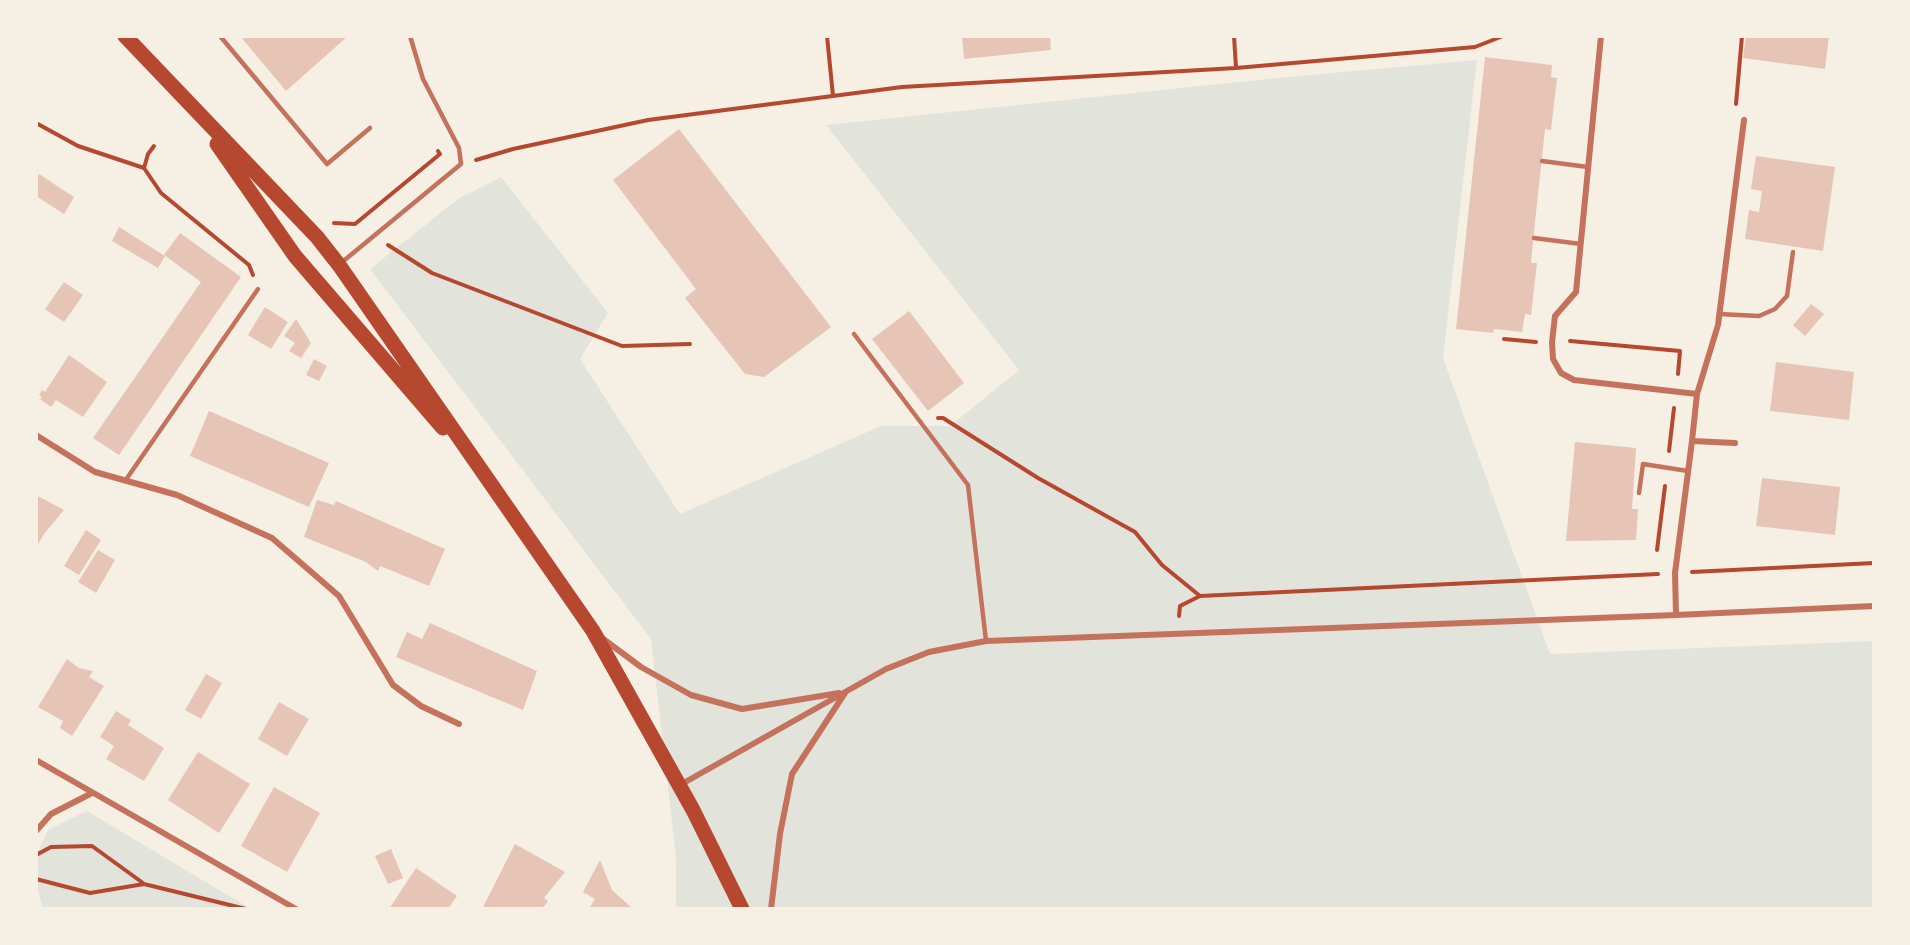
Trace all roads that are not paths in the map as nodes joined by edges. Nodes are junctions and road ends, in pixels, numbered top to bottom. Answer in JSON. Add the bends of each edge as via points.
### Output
{"nodes":[{"id":1,"x":125,"y":36,"type":"edge"},
{"id":2,"x":220,"y":36,"type":"edge"},
{"id":3,"x":410,"y":36,"type":"edge"},
{"id":4,"x":1601,"y":36,"type":"edge"},
{"id":5,"x":189,"y":104,"type":"junction"},
{"id":6,"x":1744,"y":120,"type":"road end"},
{"id":7,"x":370,"y":128,"type":"dead end"},
{"id":8,"x":1542,"y":161,"type":"dead end"},
{"id":9,"x":1588,"y":167,"type":"junction"},
{"id":10,"x":1533,"y":238,"type":"dead end"},
{"id":11,"x":1581,"y":244,"type":"junction"},
{"id":12,"x":1793,"y":252,"type":"dead end"},
{"id":13,"x":339,"y":265,"type":"junction"},
{"id":14,"x":258,"y":289,"type":"road end"},
{"id":15,"x":1719,"y":314,"type":"junction"},
{"id":16,"x":854,"y":334,"type":"dead end"},
{"id":17,"x":1697,"y":394,"type":"junction"},
{"id":18,"x":36,"y":435,"type":"edge"},
{"id":19,"x":1692,"y":441,"type":"junction"},
{"id":20,"x":1735,"y":443,"type":"dead end"},
{"id":21,"x":1688,"y":471,"type":"junction"},
{"id":22,"x":125,"y":481,"type":"junction"},
{"id":23,"x":1639,"y":493,"type":"dead end"},
{"id":24,"x":501,"y":496,"type":"junction"},
{"id":25,"x":1874,"y":606,"type":"edge"},
{"id":26,"x":1676,"y":615,"type":"junction"},
{"id":27,"x":593,"y":631,"type":"junction"},
{"id":28,"x":986,"y":641,"type":"junction"},
{"id":29,"x":845,"y":692,"type":"junction"},
{"id":30,"x":459,"y":724,"type":"dead end"},
{"id":31,"x":36,"y":760,"type":"edge"},
{"id":32,"x":679,"y":785,"type":"junction"},
{"id":33,"x":92,"y":793,"type":"junction"},
{"id":34,"x":36,"y":831,"type":"edge"},
{"id":35,"x":296,"y":909,"type":"edge"},
{"id":36,"x":742,"y":909,"type":"edge"},
{"id":37,"x":771,"y":909,"type":"edge"}],
"edges":[{"from":1,"to":5,"type":"main road"},
{"from":2,"to":7,"type":"lane","via":[[327,164]]},
{"from":3,"to":13,"type":"lane","via":[[423,79],[459,148],[461,164]]},
{"from":4,"to":9,"type":"street"},
{"from":5,"to":13,"type":"main road"},
{"from":5,"to":24,"type":"main road","via":[[295,256]]},
{"from":6,"to":15,"type":"street"},
{"from":8,"to":9,"type":"lane"},
{"from":9,"to":11,"type":"street"},
{"from":10,"to":11,"type":"lane"},
{"from":11,"to":17,"type":"street","via":[[1576,292],[1555,316],[1553,359],[1561,373],[1574,380]]},
{"from":12,"to":15,"type":"lane","via":[[1787,296],[1775,309],[1759,316]]},
{"from":13,"to":24,"type":"main road"},
{"from":14,"to":22,"type":"lane"},
{"from":15,"to":17,"type":"street"},
{"from":16,"to":28,"type":"lane","via":[[968,485]]},
{"from":17,"to":19,"type":"street"},
{"from":18,"to":22,"type":"street","via":[[95,472]]},
{"from":19,"to":20,"type":"street"},
{"from":19,"to":21,"type":"street"},
{"from":21,"to":23,"type":"lane","via":[[1643,464]]},
{"from":21,"to":26,"type":"street","via":[[1675,573]]},
{"from":22,"to":30,"type":"street","via":[[177,495],[272,538],[339,596],[393,685],[421,706]]},
{"from":24,"to":27,"type":"main road"},
{"from":25,"to":26,"type":"street"},
{"from":26,"to":28,"type":"street"},
{"from":27,"to":29,"type":"street","via":[[641,667],[691,695],[742,709]]},
{"from":27,"to":32,"type":"main road"},
{"from":28,"to":29,"type":"street","via":[[929,652],[886,669]]},
{"from":29,"to":32,"type":"street"},
{"from":29,"to":37,"type":"street","via":[[792,774]]},
{"from":31,"to":33,"type":"street"},
{"from":32,"to":36,"type":"main road"},
{"from":33,"to":34,"type":"street","via":[[51,814]]},
{"from":33,"to":35,"type":"street"}]}
